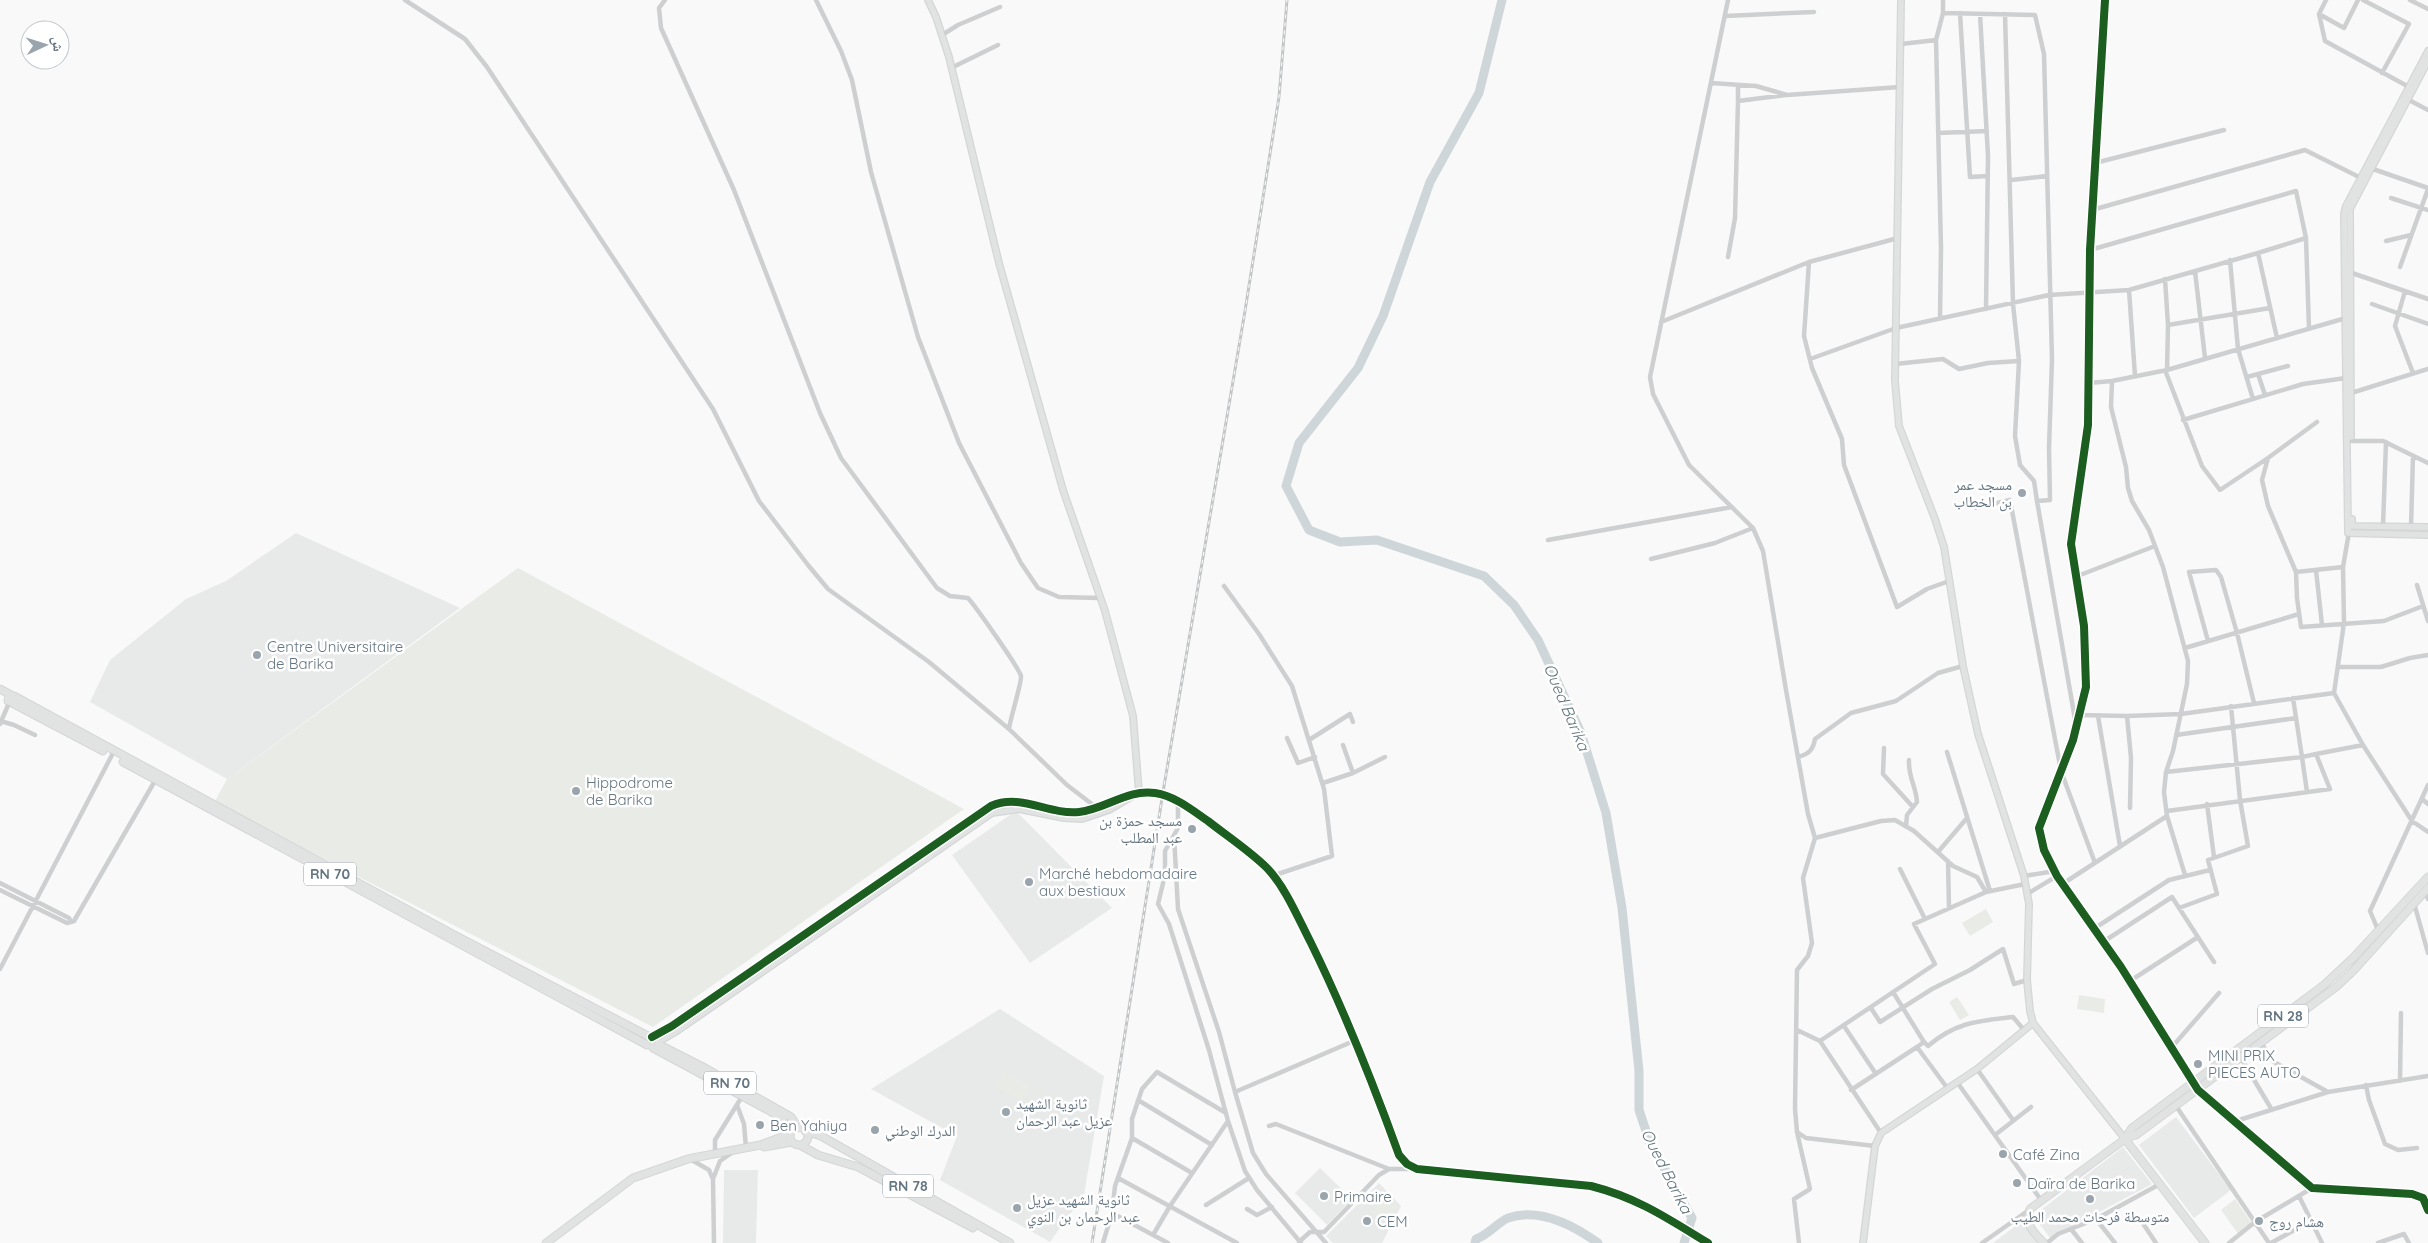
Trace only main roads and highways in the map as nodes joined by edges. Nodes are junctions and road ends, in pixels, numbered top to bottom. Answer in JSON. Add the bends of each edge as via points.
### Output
{"nodes":[{"id":1,"x":0,"y":689,"type":"edge"},
{"id":2,"x":9,"y":699,"type":"edge"},
{"id":3,"x":252,"y":828,"type":"junction"},
{"id":4,"x":2428,"y":877,"type":"edge"},
{"id":5,"x":2427,"y":890,"type":"edge"},
{"id":6,"x":744,"y":1094,"type":"junction"},
{"id":7,"x":768,"y":1110,"type":"joint"},
{"id":8,"x":796,"y":1131,"type":"junction"},
{"id":9,"x":2125,"y":1138,"type":"junction"},
{"id":10,"x":792,"y":1142,"type":"junction"},
{"id":11,"x":800,"y":1145,"type":"junction"},
{"id":12,"x":746,"y":1148,"type":"junction"},
{"id":13,"x":546,"y":1243,"type":"edge"},
{"id":14,"x":1000,"y":1243,"type":"edge"},
{"id":15,"x":1010,"y":1243,"type":"edge"},
{"id":16,"x":2045,"y":1243,"type":"edge"},
{"id":17,"x":2205,"y":1243,"type":"edge"}],
"edges":[{"from":1,"to":2,"type":"main road","number":"RN 70"},
{"from":2,"to":3,"type":"main road","number":"RN 70"},
{"from":2,"to":3,"type":"main road","number":"RN 70"},
{"from":3,"to":6,"type":"main road","number":"RN 70"},
{"from":4,"to":9,"type":"main road","number":"RN 28","via":[[2339,973],[2132,1128]]},
{"from":5,"to":9,"type":"main road","number":"RN 28","via":[[2336,987],[2176,1106]]},
{"from":6,"to":7,"type":"main road","number":"RN 70"},
{"from":6,"to":8,"type":"main road","number":"RN 70","via":[[792,1117]]},
{"from":7,"to":8,"type":"main road","number":"RN 78"},
{"from":8,"to":10,"type":"main road"},
{"from":8,"to":11,"type":"main road","via":[[807,1139]]},
{"from":8,"to":12,"type":"main road"},
{"from":8,"to":15,"type":"main road","number":"RN 78","via":[[821,1136]]},
{"from":9,"to":16,"type":"main road","number":"RN 28","via":[[2030,1209],[2029,1226]]},
{"from":9,"to":17,"type":"main road"},
{"from":10,"to":11,"type":"main road"},
{"from":10,"to":12,"type":"main road","via":[[783,1146]]},
{"from":11,"to":14,"type":"main road","number":"RN 78","via":[[892,1184]]},
{"from":12,"to":13,"type":"main road","via":[[688,1159],[633,1178]]}]}
